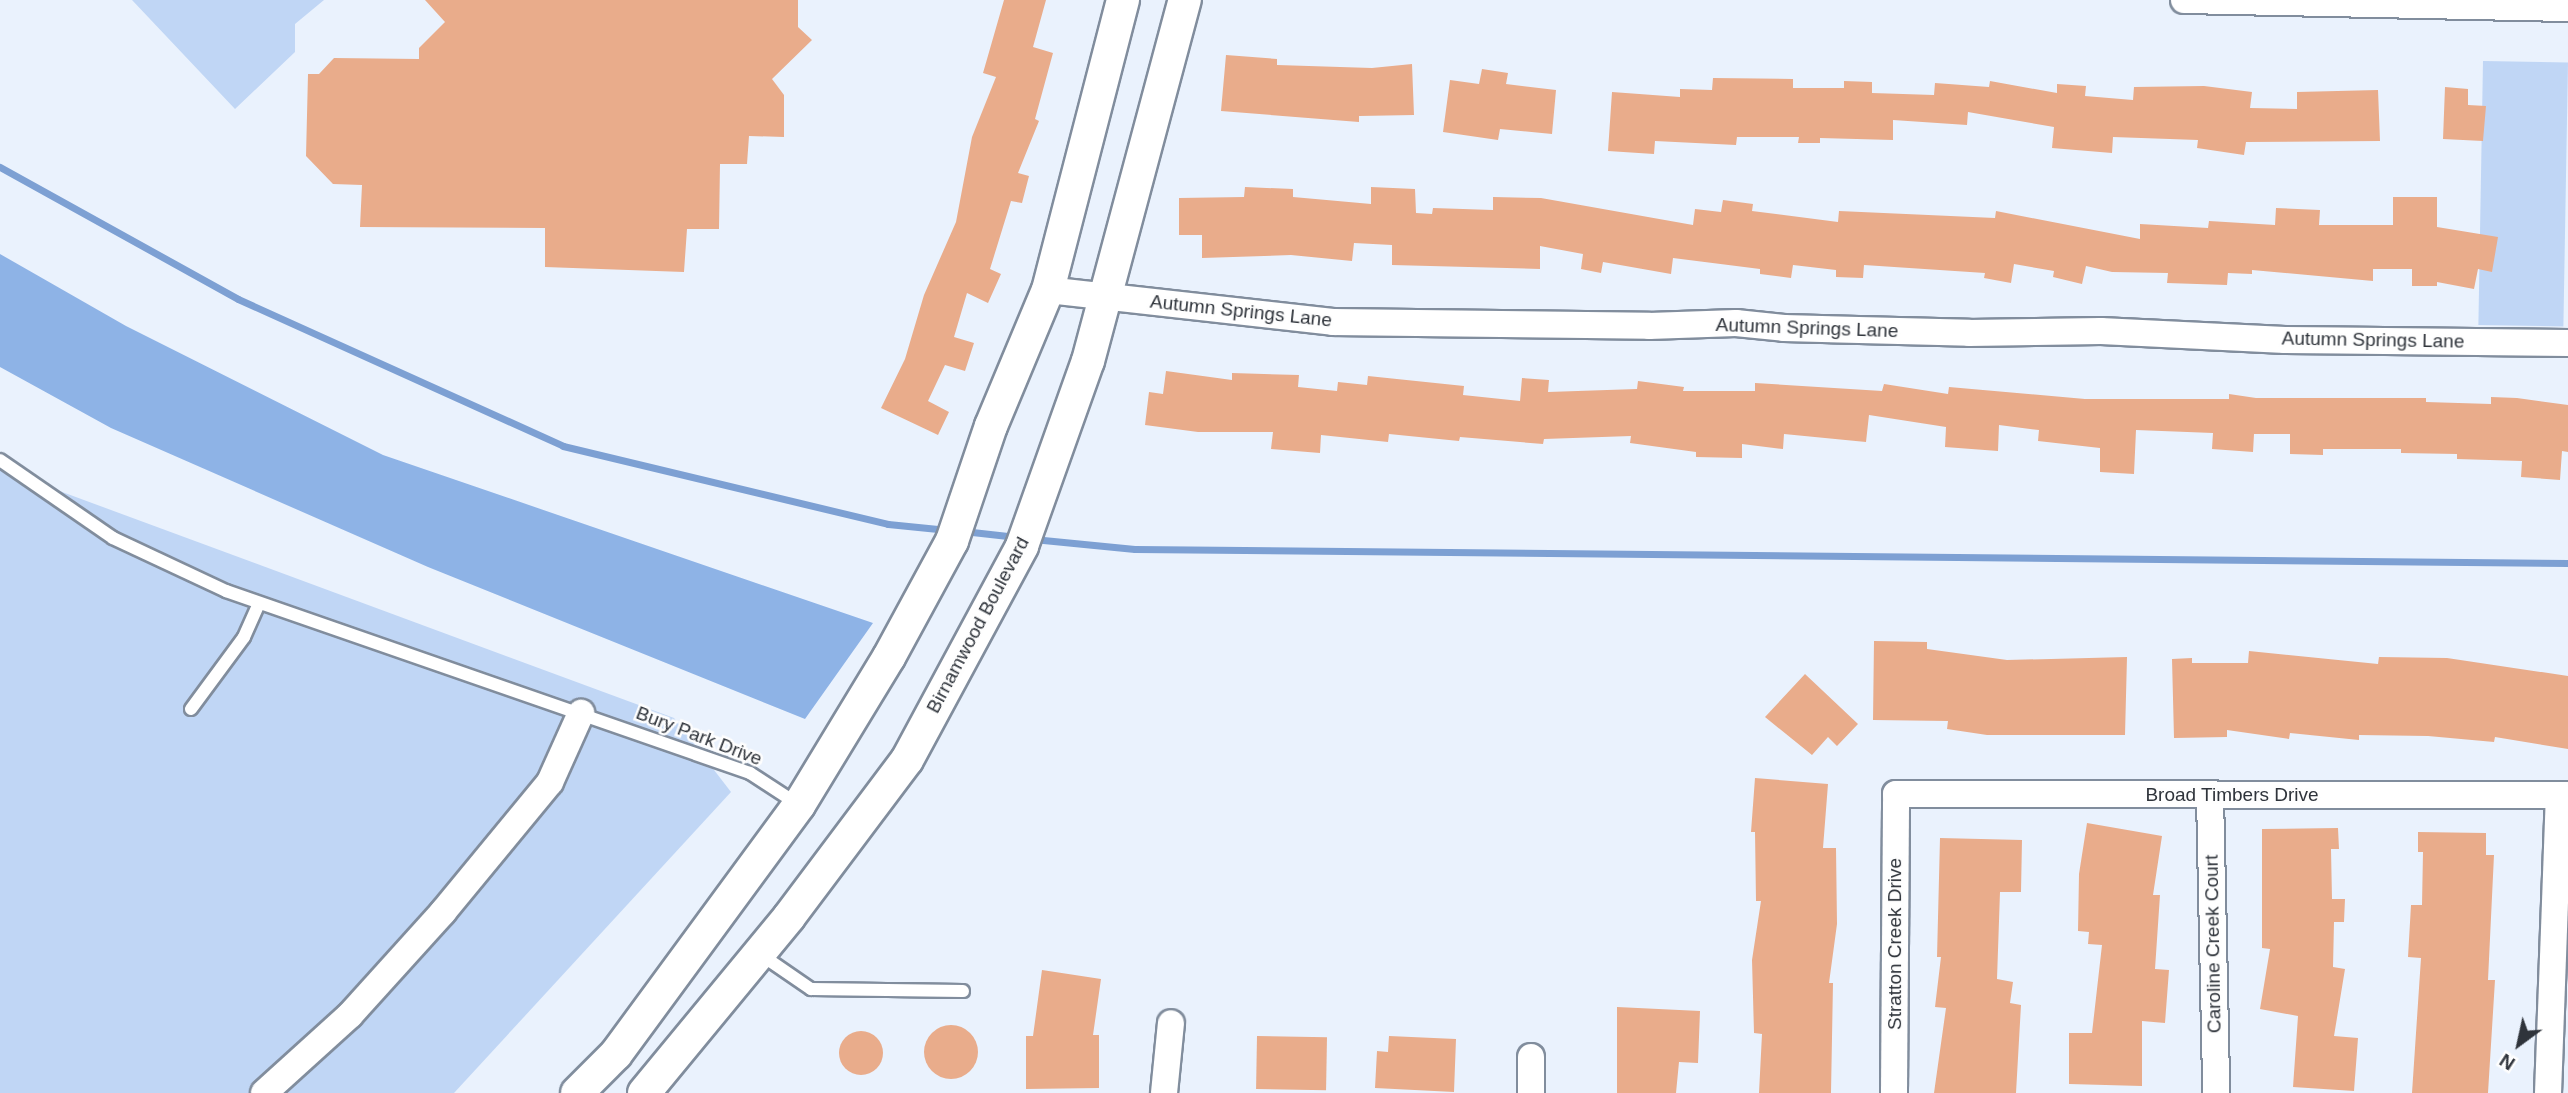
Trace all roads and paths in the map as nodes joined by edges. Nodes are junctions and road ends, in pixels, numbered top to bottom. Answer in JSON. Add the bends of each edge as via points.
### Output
{"nodes":[{"id":1,"x":1123,"y":0,"type":"edge"},
{"id":2,"x":1185,"y":0,"type":"edge"},
{"id":3,"x":2184,"y":0,"type":"edge"},
{"id":4,"x":2568,"y":8,"type":"edge"},
{"id":5,"x":1048,"y":290,"type":"junction"},
{"id":6,"x":1106,"y":296,"type":"junction"},
{"id":7,"x":2568,"y":343,"type":"edge"},
{"id":8,"x":0,"y":460,"type":"edge"},
{"id":9,"x":259,"y":603,"type":"junction"},
{"id":10,"x":191,"y":709,"type":"dead end"},
{"id":11,"x":581,"y":713,"type":"junction"},
{"id":12,"x":1896,"y":794,"type":"joint"},
{"id":13,"x":2210,"y":795,"type":"junction"},
{"id":14,"x":2564,"y":795,"type":"edge"},
{"id":15,"x":799,"y":805,"type":"junction"},
{"id":16,"x":758,"y":953,"type":"junction"},
{"id":17,"x":963,"y":991,"type":"dead end"},
{"id":18,"x":1171,"y":1023,"type":"dead end"},
{"id":19,"x":1531,"y":1057,"type":"dead end"},
{"id":20,"x":264,"y":1093,"type":"edge"},
{"id":21,"x":578,"y":1093,"type":"edge"},
{"id":22,"x":644,"y":1093,"type":"edge"},
{"id":23,"x":1164,"y":1093,"type":"edge"},
{"id":24,"x":1531,"y":1093,"type":"edge"},
{"id":25,"x":1894,"y":1093,"type":"edge"},
{"id":26,"x":2216,"y":1093,"type":"edge"},
{"id":27,"x":2548,"y":1093,"type":"edge"}],
"edges":[{"from":1,"to":5,"type":"street"},
{"from":2,"to":6,"type":"street","name":"Birnamwood Boulevard"},
{"from":3,"to":4,"type":"street"},
{"from":5,"to":6,"type":"street","name":"Autumn Springs Lane"},
{"from":5,"to":15,"type":"street","via":[[991,426],[952,541],[889,657]]},
{"from":6,"to":7,"type":"street","name":"Autumn Springs Lane","via":[[1333,322],[1735,323],[1903,331]]},
{"from":6,"to":16,"type":"street","name":"Birnamwood Boulevard","via":[[1022,546],[907,760]]},
{"from":8,"to":9,"type":"lane","name":"Bury Park Drive","via":[[113,538]]},
{"from":9,"to":10,"type":"lane","via":[[244,637]]},
{"from":9,"to":11,"type":"lane","name":"Bury Park Drive"},
{"from":11,"to":15,"type":"lane","name":"Bury Park Drive","via":[[750,773]]},
{"from":11,"to":20,"type":"street","via":[[550,782],[443,912],[350,1015]]},
{"from":12,"to":13,"type":"street","name":"Broad Timbers Drive"},
{"from":12,"to":25,"type":"street","name":"Stratton Creek Drive"},
{"from":13,"to":14,"type":"street","name":"Broad Timbers Drive"},
{"from":13,"to":26,"type":"street","name":"Caroline Creek Court"},
{"from":14,"to":27,"type":"street"},
{"from":15,"to":21,"type":"street","via":[[616,1054]]},
{"from":16,"to":17,"type":"lane","via":[[811,989]]},
{"from":16,"to":22,"type":"street","name":"Birnamwood Boulevard"},
{"from":18,"to":23,"type":"street"},
{"from":19,"to":24,"type":"street"}]}
